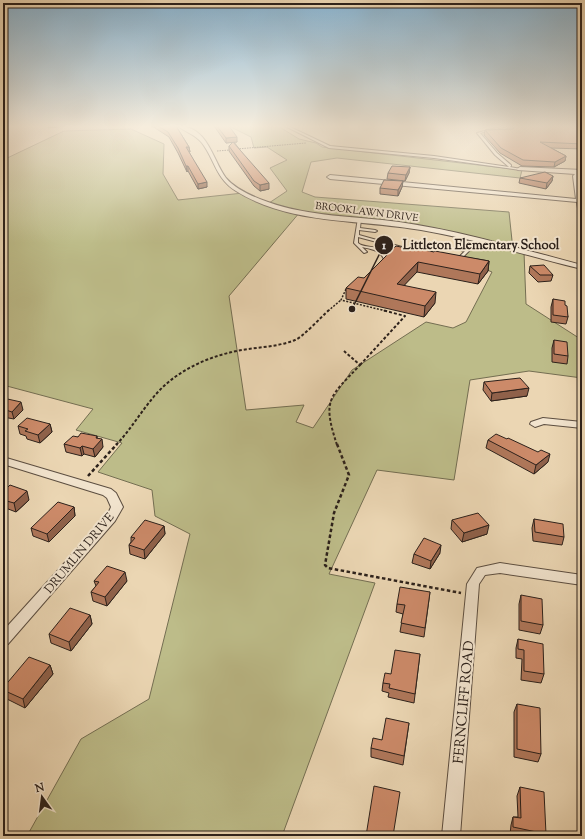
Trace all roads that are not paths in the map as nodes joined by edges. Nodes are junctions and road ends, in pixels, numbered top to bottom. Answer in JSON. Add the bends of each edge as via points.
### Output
{"nodes":[{"id":1,"x":217,"y":165,"type":"edge"},
{"id":2,"x":492,"y":165,"type":"edge"},
{"id":3,"x":508,"y":165,"type":"edge"},
{"id":4,"x":520,"y":169,"type":"junction"},
{"id":5,"x":582,"y":173,"type":"edge"},
{"id":6,"x":330,"y":177,"type":"dead end"},
{"id":7,"x":581,"y":201,"type":"edge"},
{"id":8,"x":582,"y":214,"type":"edge"},
{"id":9,"x":359,"y":220,"type":"junction"},
{"id":10,"x":359,"y":228,"type":"junction"},
{"id":11,"x":375,"y":231,"type":"dead end"},
{"id":12,"x":358,"y":236,"type":"junction"},
{"id":13,"x":478,"y":240,"type":"junction"},
{"id":14,"x":358,"y":246,"type":"junction"},
{"id":15,"x":457,"y":248,"type":"dead end"},
{"id":16,"x":468,"y":250,"type":"junction"},
{"id":17,"x":413,"y":251,"type":"edge"},
{"id":18,"x":365,"y":252,"type":"dead end"},
{"id":19,"x":385,"y":258,"type":"edge"},
{"id":20,"x":451,"y":258,"type":"edge"},
{"id":21,"x":582,"y":267,"type":"edge"},
{"id":22,"x":535,"y":424,"type":"dead end"},
{"id":23,"x":582,"y":425,"type":"edge"},
{"id":24,"x":3,"y":460,"type":"edge"},
{"id":25,"x":582,"y":580,"type":"edge"},
{"id":26,"x":3,"y":640,"type":"edge"},
{"id":27,"x":451,"y":836,"type":"edge"}],
"edges":[{"from":1,"to":9,"type":"street","name":"BROOKLAWN DRIVE","via":[[225,180],[245,194],[266,203],[299,212]]},
{"from":2,"to":4,"type":"lane"},
{"from":3,"to":4,"type":"lane"},
{"from":4,"to":5,"type":"street"},
{"from":5,"to":7,"type":"street","via":[[576,176]]},
{"from":6,"to":7,"type":"street"},
{"from":7,"to":8,"type":"street"},
{"from":9,"to":10,"type":"lane"},
{"from":9,"to":13,"type":"street","name":"BROOKLAWN DRIVE","via":[[406,225]]},
{"from":10,"to":11,"type":"lane"},
{"from":10,"to":12,"type":"lane"},
{"from":12,"to":14,"type":"lane"},
{"from":12,"to":17,"type":"lane"},
{"from":13,"to":16,"type":"lane"},
{"from":13,"to":21,"type":"street","name":"BROOKLAWN DRIVE"},
{"from":14,"to":18,"type":"lane"},
{"from":14,"to":19,"type":"lane","via":[[379,251]]},
{"from":15,"to":16,"type":"lane"},
{"from":16,"to":20,"type":"lane","via":[[461,257]]},
{"from":22,"to":23,"type":"street","via":[[543,420]]},
{"from":24,"to":26,"type":"street","name":"DRUMLIN DRIVE","via":[[107,492],[112,496],[116,507],[111,518]]},
{"from":25,"to":27,"type":"street","name":"FERNCLIFF ROAD","via":[[500,568],[481,572],[473,584]]}]}
